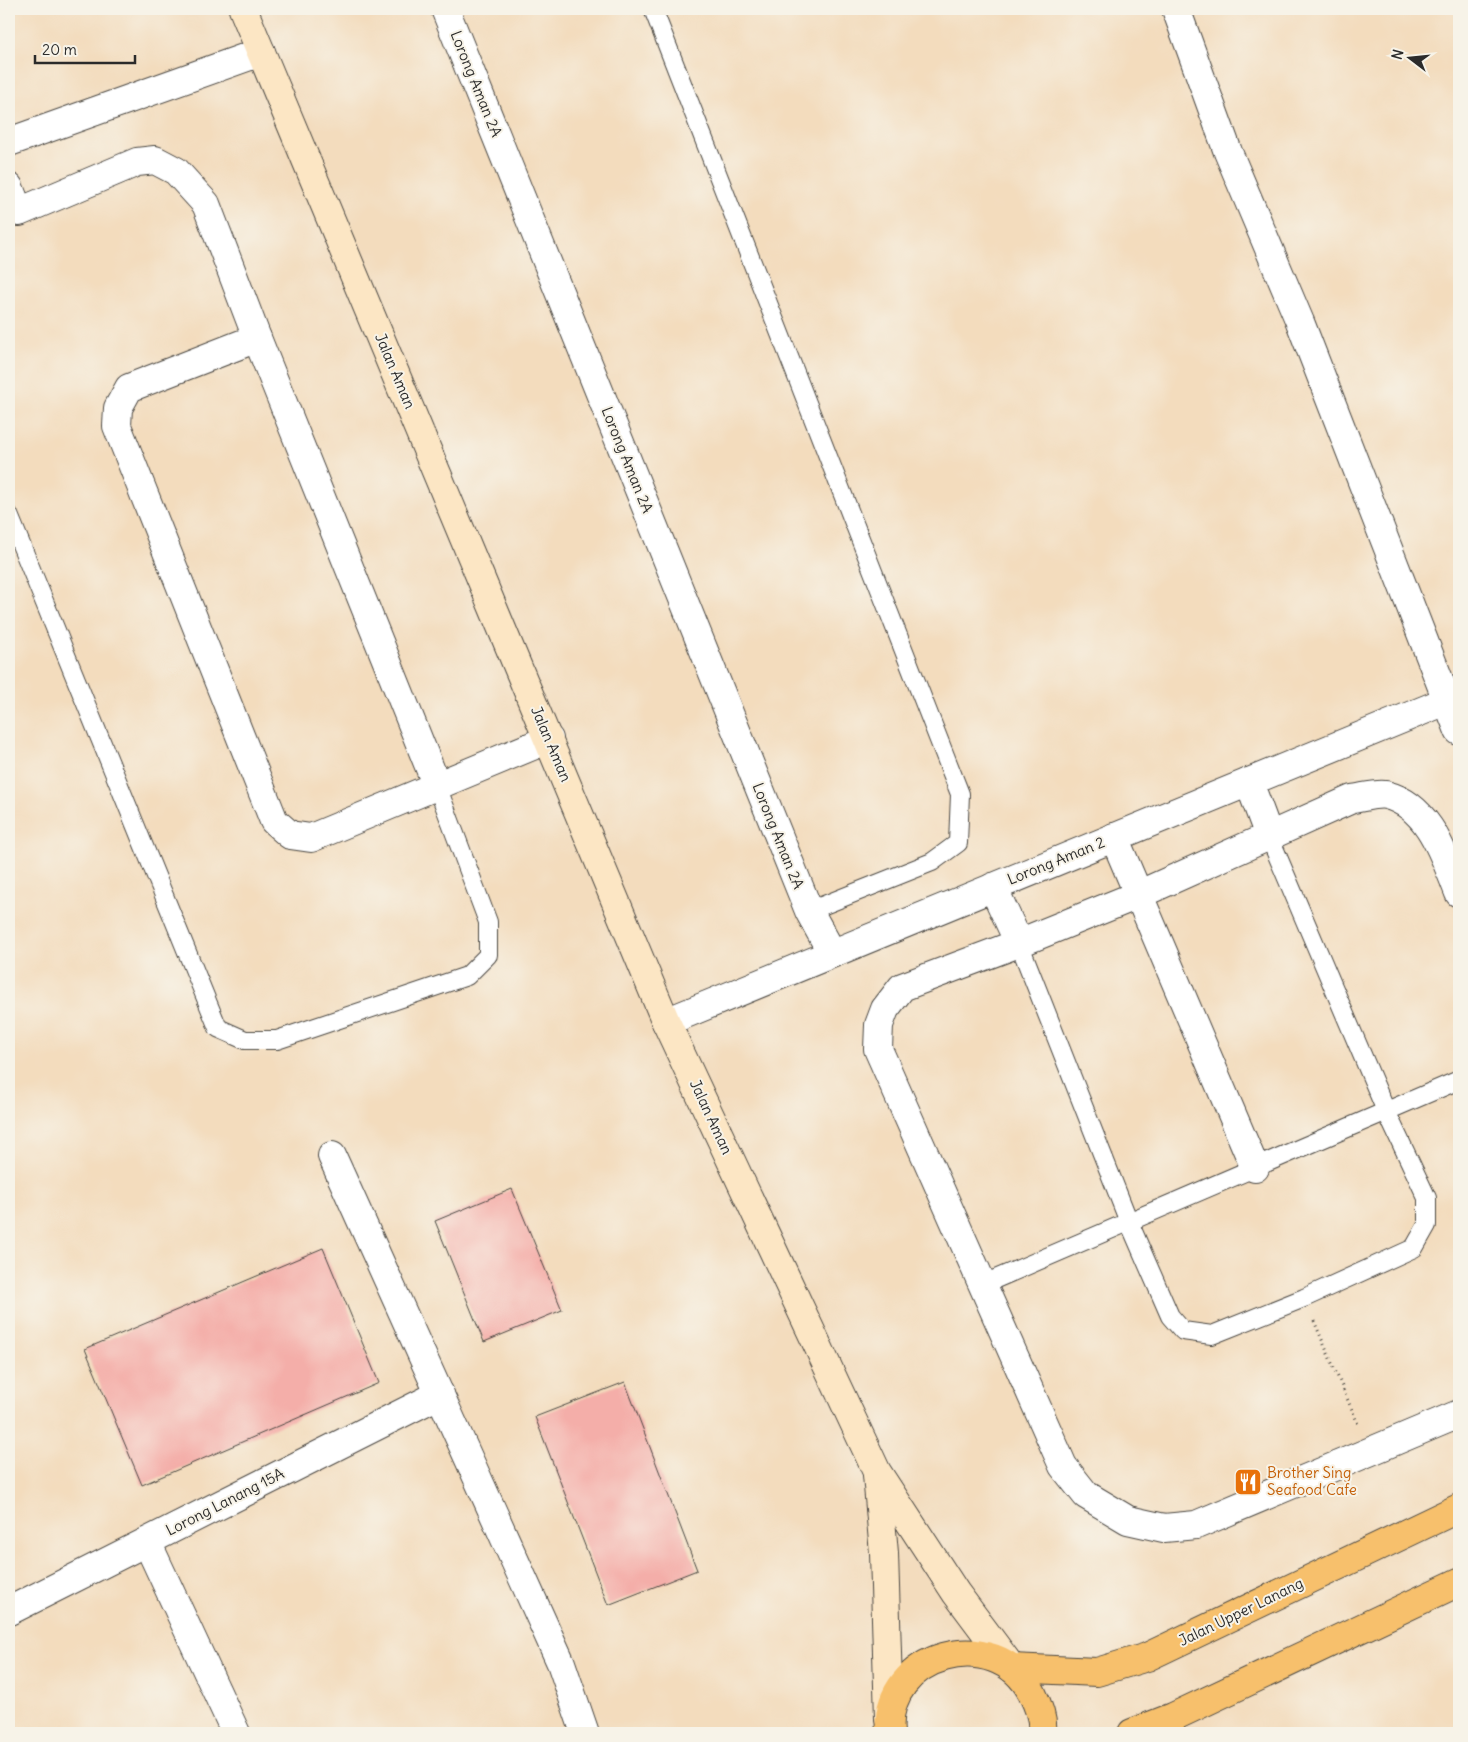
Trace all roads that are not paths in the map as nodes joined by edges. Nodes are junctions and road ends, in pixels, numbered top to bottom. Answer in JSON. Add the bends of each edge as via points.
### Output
{"nodes":[{"id":1,"x":243,"y":9,"type":"edge"},
{"id":2,"x":445,"y":9,"type":"edge"},
{"id":3,"x":653,"y":9,"type":"edge"},
{"id":4,"x":1176,"y":9,"type":"edge"},
{"id":5,"x":261,"y":52,"type":"junction"},
{"id":6,"x":9,"y":142,"type":"edge"},
{"id":7,"x":12,"y":205,"type":"edge"},
{"id":8,"x":257,"y":338,"type":"junction"},
{"id":9,"x":9,"y":515,"type":"edge"},
{"id":10,"x":1446,"y":701,"type":"junction"},
{"id":11,"x":1459,"y":731,"type":"edge"},
{"id":12,"x":549,"y":739,"type":"junction"},
{"id":13,"x":1249,"y":782,"type":"junction"},
{"id":14,"x":437,"y":786,"type":"junction"},
{"id":15,"x":1270,"y":836,"type":"junction"},
{"id":16,"x":1114,"y":837,"type":"junction"},
{"id":17,"x":993,"y":887,"type":"junction"},
{"id":18,"x":1459,"y":892,"type":"edge"},
{"id":19,"x":1140,"y":894,"type":"junction"},
{"id":20,"x":809,"y":911,"type":"junction"},
{"id":21,"x":1019,"y":943,"type":"junction"},
{"id":22,"x":832,"y":954,"type":"junction"},
{"id":23,"x":666,"y":1022,"type":"junction"},
{"id":24,"x":1459,"y":1080,"type":"edge"},
{"id":25,"x":1386,"y":1111,"type":"junction"},
{"id":26,"x":332,"y":1156,"type":"dead end"},
{"id":27,"x":1255,"y":1168,"type":"junction"},
{"id":28,"x":1129,"y":1222,"type":"junction"},
{"id":29,"x":984,"y":1284,"type":"junction"},
{"id":30,"x":440,"y":1394,"type":"junction"},
{"id":31,"x":1459,"y":1414,"type":"edge"},
{"id":32,"x":877,"y":1472,"type":"junction"},
{"id":33,"x":1459,"y":1508,"type":"edge"},
{"id":34,"x":147,"y":1542,"type":"junction"},
{"id":35,"x":1459,"y":1582,"type":"edge"},
{"id":36,"x":9,"y":1611,"type":"edge"},
{"id":37,"x":1012,"y":1668,"type":"junction"},
{"id":38,"x":1177,"y":1725,"type":"edge"},
{"id":39,"x":888,"y":1731,"type":"edge"},
{"id":40,"x":236,"y":1733,"type":"edge"},
{"id":41,"x":585,"y":1733,"type":"edge"},
{"id":42,"x":1042,"y":1733,"type":"edge"},
{"id":43,"x":1132,"y":1733,"type":"edge"}],
"edges":[{"from":1,"to":5,"type":"street","name":"Jalan Aman"},
{"from":2,"to":20,"type":"street","name":"Lorong Aman 2A"},
{"from":3,"to":20,"type":"lane","via":[[960,794],[958,843],[932,862]]},
{"from":4,"to":10,"type":"street","via":[[1228,152],[1300,322]]},
{"from":5,"to":6,"type":"street"},
{"from":5,"to":12,"type":"street","name":"Jalan Aman"},
{"from":7,"to":8,"type":"street","via":[[137,162],[154,160],[176,170],[206,204]]},
{"from":8,"to":14,"type":"street"},
{"from":8,"to":14,"type":"street","via":[[129,388],[118,408],[117,426],[274,821],[290,835],[311,838]]},
{"from":9,"to":14,"type":"lane","via":[[218,1028],[245,1040],[277,1040],[467,976],[488,955],[488,922]]},
{"from":10,"to":11,"type":"street"},
{"from":10,"to":13,"type":"street","name":"Lorong Aman 2"},
{"from":12,"to":14,"type":"street"},
{"from":12,"to":23,"type":"street","name":"Jalan Aman"},
{"from":13,"to":15,"type":"street"},
{"from":13,"to":16,"type":"street","name":"Lorong Aman 2"},
{"from":15,"to":18,"type":"street","via":[[1352,799],[1385,794],[1408,804],[1432,830]]},
{"from":15,"to":19,"type":"street"},
{"from":15,"to":25,"type":"lane"},
{"from":16,"to":17,"type":"street","name":"Lorong Aman 2"},
{"from":16,"to":19,"type":"street"},
{"from":17,"to":21,"type":"street"},
{"from":17,"to":22,"type":"street","name":"Lorong Aman 2"},
{"from":19,"to":21,"type":"street"},
{"from":19,"to":27,"type":"street"},
{"from":20,"to":22,"type":"street","name":"Lorong Aman 2A"},
{"from":21,"to":28,"type":"lane"},
{"from":21,"to":29,"type":"street","via":[[902,987],[885,1009],[879,1025],[878,1049]]},
{"from":22,"to":23,"type":"street","name":"Lorong Aman 2"},
{"from":23,"to":32,"type":"street","name":"Jalan Aman"},
{"from":24,"to":25,"type":"lane"},
{"from":25,"to":27,"type":"lane"},
{"from":25,"to":28,"type":"lane","via":[[1427,1198],[1427,1225],[1414,1248],[1304,1298],[1212,1335],[1183,1331],[1170,1316]]},
{"from":26,"to":30,"type":"street"},
{"from":27,"to":28,"type":"lane"},
{"from":28,"to":29,"type":"lane"},
{"from":29,"to":31,"type":"street","via":[[1063,1466],[1086,1495],[1128,1520],[1164,1528],[1196,1525]]},
{"from":30,"to":34,"type":"street","name":"Lorong Lanang 15A"},
{"from":30,"to":41,"type":"street","via":[[561,1663]]},
{"from":32,"to":37,"type":"street","via":[[956,1593]]},
{"from":32,"to":39,"type":"street","via":[[884,1553]]},
{"from":33,"to":37,"type":"main road","name":"Jalan Upper Lanang","via":[[1147,1657],[1097,1672]]},
{"from":34,"to":36,"type":"street","name":"Lorong Lanang 15A"},
{"from":34,"to":40,"type":"street"},
{"from":35,"to":38,"type":"main road"},
{"from":37,"to":39,"type":"main road","via":[[992,1657],[968,1653],[945,1655],[906,1681],[894,1702]]},
{"from":37,"to":42,"type":"main road","via":[[1028,1685],[1039,1706]]},
{"from":38,"to":43,"type":"main road"}]}
